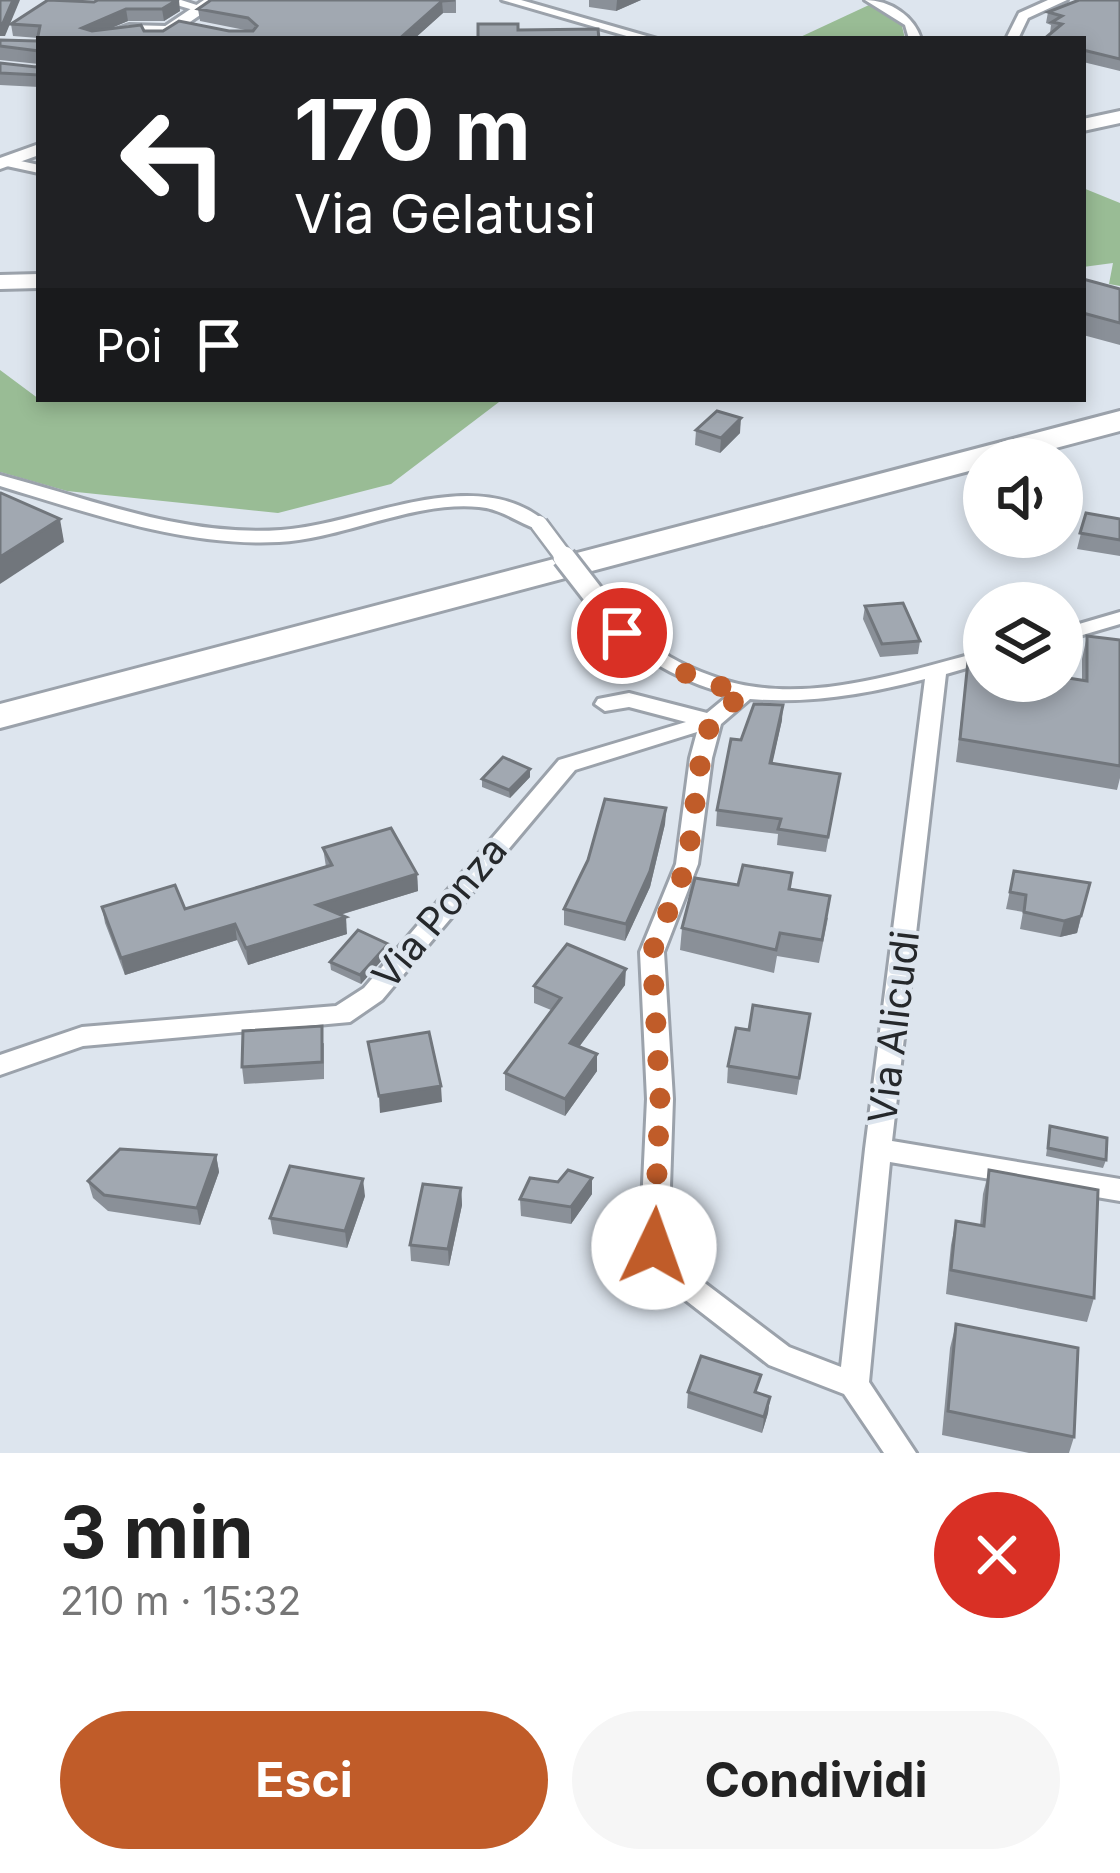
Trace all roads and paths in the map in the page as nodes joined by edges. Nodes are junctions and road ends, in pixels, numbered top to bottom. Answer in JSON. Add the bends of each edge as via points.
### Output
{"nodes":[{"id":1,"x":166,"y":0,"type":"edge"},
{"id":2,"x":508,"y":0,"type":"edge"},
{"id":3,"x":1061,"y":0,"type":"edge"},
{"id":4,"x":882,"y":2,"type":"edge"},
{"id":5,"x":207,"y":4,"type":"edge"},
{"id":6,"x":206,"y":30,"type":"edge"},
{"id":7,"x":164,"y":31,"type":"edge"},
{"id":8,"x":104,"y":36,"type":"edge"},
{"id":9,"x":640,"y":36,"type":"edge"},
{"id":10,"x":914,"y":36,"type":"edge"},
{"id":11,"x":1013,"y":36,"type":"edge"},
{"id":12,"x":1120,"y":118,"type":"edge"},
{"id":13,"x":1086,"y":124,"type":"edge"},
{"id":14,"x":36,"y":150,"type":"edge"},
{"id":15,"x":3,"y":163,"type":"edge"},
{"id":16,"x":36,"y":169,"type":"edge"},
{"id":17,"x":36,"y":281,"type":"edge"},
{"id":18,"x":0,"y":282,"type":"edge"},
{"id":19,"x":1120,"y":421,"type":"edge"},
{"id":20,"x":1120,"y":431,"type":"edge"},
{"id":21,"x":1083,"y":441,"type":"edge"},
{"id":22,"x":1120,"y":442,"type":"edge"},
{"id":23,"x":1083,"y":452,"type":"edge"},
{"id":24,"x":963,"y":473,"type":"edge"},
{"id":25,"x":0,"y":480,"type":"edge"},
{"id":26,"x":963,"y":485,"type":"edge"},
{"id":27,"x":1120,"y":618,"type":"edge"},
{"id":28,"x":1083,"y":628,"type":"edge"},
{"id":29,"x":963,"y":663,"type":"edge"},
{"id":30,"x":936,"y":670,"type":"junction"},
{"id":31,"x":744,"y":693,"type":"junction"},
{"id":32,"x":605,"y":704,"type":"dead end"},
{"id":33,"x":0,"y":716,"type":"edge"},
{"id":34,"x":711,"y":721,"type":"junction"},
{"id":35,"x":0,"y":730,"type":"edge"},
{"id":36,"x":0,"y":742,"type":"edge"},
{"id":37,"x":0,"y":1065,"type":"edge"},
{"id":38,"x":878,"y":1149,"type":"junction"},
{"id":39,"x":1120,"y":1190,"type":"edge"},
{"id":40,"x":854,"y":1385,"type":"junction"},
{"id":41,"x":901,"y":1453,"type":"edge"}],
"edges":[{"from":1,"to":5,"type":"street"},
{"from":2,"to":9,"type":"street"},
{"from":3,"to":11,"type":"street","via":[[1030,8]]},
{"from":4,"to":10,"type":"street"},
{"from":5,"to":7,"type":"street"},
{"from":6,"to":7,"type":"street"},
{"from":7,"to":8,"type":"street"},
{"from":12,"to":13,"type":"main road"},
{"from":14,"to":15,"type":"street"},
{"from":15,"to":16,"type":"street"},
{"from":17,"to":18,"type":"main road"},
{"from":19,"to":33,"type":"highway"},
{"from":20,"to":21,"type":"highway"},
{"from":22,"to":23,"type":"highway"},
{"from":24,"to":35,"type":"highway"},
{"from":25,"to":31,"type":"street","bridge":true,"via":[[229,534],[284,536],[487,501],[539,524],[622,633],[651,657]]},
{"from":26,"to":36,"type":"highway"},
{"from":27,"to":28,"type":"street"},
{"from":29,"to":30,"type":"street"},
{"from":30,"to":31,"type":"street","via":[[817,697]]},
{"from":30,"to":38,"type":"street","name":"Via Alicudi"},
{"from":31,"to":34,"type":"street"},
{"from":32,"to":34,"type":"street","via":[[629,700]]},
{"from":34,"to":37,"type":"street","name":"Via Ponza","via":[[567,765],[373,994],[341,1015],[98,1035]]},
{"from":34,"to":40,"type":"street","via":[[687,864],[652,952],[660,1099],[654,1247],[668,1270],[779,1355]]},
{"from":38,"to":39,"type":"street"},
{"from":38,"to":40,"type":"street","name":"Via Alicudi"},
{"from":40,"to":41,"type":"street"}]}
